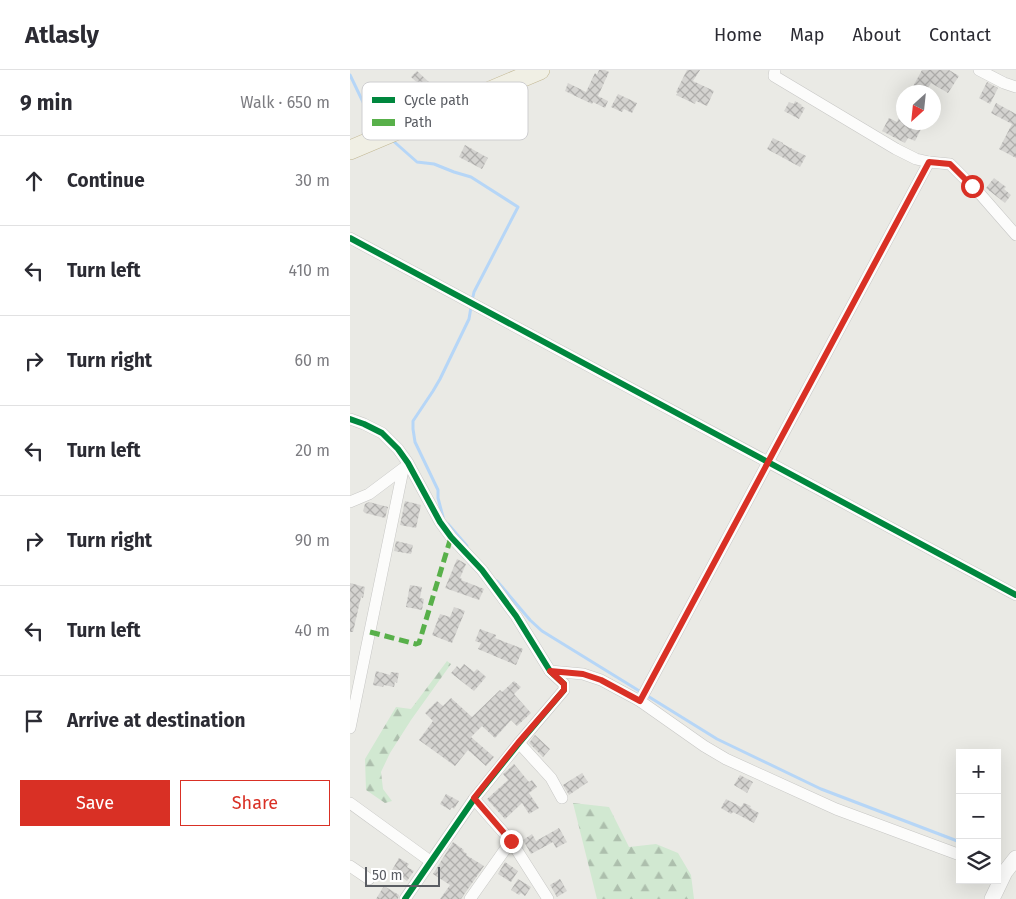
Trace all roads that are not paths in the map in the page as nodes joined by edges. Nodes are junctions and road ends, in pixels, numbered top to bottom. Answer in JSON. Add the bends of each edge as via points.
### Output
{"nodes":[{"id":1,"x":540,"y":70,"type":"edge"},
{"id":2,"x":775,"y":70,"type":"edge"},
{"id":3,"x":979,"y":70,"type":"edge"},
{"id":4,"x":514,"y":75,"type":"edge"},
{"id":5,"x":499,"y":82,"type":"edge"},
{"id":6,"x":1016,"y":87,"type":"edge"},
{"id":7,"x":372,"y":140,"type":"edge"},
{"id":8,"x":350,"y":150,"type":"edge"},
{"id":9,"x":929,"y":162,"type":"junction"},
{"id":10,"x":1016,"y":235,"type":"edge"},
{"id":11,"x":350,"y":238,"type":"edge"},
{"id":12,"x":350,"y":419,"type":"edge"},
{"id":13,"x":769,"y":462,"type":"junction"},
{"id":14,"x":405,"y":467,"type":"junction"},
{"id":15,"x":350,"y":502,"type":"edge"},
{"id":16,"x":1016,"y":595,"type":"edge"},
{"id":17,"x":550,"y":671,"type":"junction"},
{"id":18,"x":354,"y":686,"type":"edge"},
{"id":19,"x":640,"y":701,"type":"junction"},
{"id":20,"x":350,"y":728,"type":"edge"},
{"id":21,"x":518,"y":743,"type":"junction"},
{"id":22,"x":474,"y":798,"type":"junction"},
{"id":23,"x":562,"y":798,"type":"dead end"},
{"id":24,"x":350,"y":804,"type":"edge"},
{"id":25,"x":511,"y":841,"type":"junction"},
{"id":26,"x":956,"y":854,"type":"edge"},
{"id":27,"x":1016,"y":858,"type":"edge"},
{"id":28,"x":430,"y":861,"type":"junction"},
{"id":29,"x":350,"y":866,"type":"edge"},
{"id":30,"x":1001,"y":871,"type":"edge"},
{"id":31,"x":369,"y":879,"type":"dead end"},
{"id":32,"x":997,"y":884,"type":"edge"},
{"id":33,"x":542,"y":889,"type":"junction"},
{"id":34,"x":404,"y":899,"type":"edge"},
{"id":35,"x":470,"y":899,"type":"edge"},
{"id":36,"x":535,"y":899,"type":"edge"},
{"id":37,"x":548,"y":899,"type":"edge"},
{"id":38,"x":992,"y":899,"type":"edge"}],
"edges":[{"from":1,"to":4,"type":"highway"},
{"from":2,"to":9,"type":"street","via":[[774,76],[896,149]]},
{"from":3,"to":6,"type":"street"},
{"from":4,"to":5,"type":"highway"},
{"from":7,"to":8,"type":"highway"},
{"from":9,"to":10,"type":"street","via":[[950,164]]},
{"from":9,"to":13,"type":"street"},
{"from":11,"to":13,"type":"street"},
{"from":12,"to":14,"type":"street","via":[[382,433],[398,449]]},
{"from":13,"to":16,"type":"street"},
{"from":13,"to":19,"type":"street"},
{"from":14,"to":15,"type":"street","via":[[369,494]]},
{"from":14,"to":17,"type":"street","via":[[451,537],[482,570],[516,616]]},
{"from":14,"to":18,"type":"street"},
{"from":17,"to":19,"type":"street","via":[[583,674]]},
{"from":17,"to":21,"type":"street","via":[[564,684],[564,690]]},
{"from":18,"to":20,"type":"street"},
{"from":19,"to":26,"type":"street","via":[[726,760],[836,810]]},
{"from":21,"to":22,"type":"street"},
{"from":21,"to":23,"type":"street","via":[[551,778]]},
{"from":22,"to":25,"type":"street"},
{"from":22,"to":28,"type":"street"},
{"from":24,"to":28,"type":"street"},
{"from":25,"to":33,"type":"street"},
{"from":25,"to":35,"type":"street"},
{"from":27,"to":30,"type":"street"},
{"from":28,"to":34,"type":"street"},
{"from":29,"to":31,"type":"street"},
{"from":32,"to":38,"type":"street"},
{"from":33,"to":36,"type":"street"},
{"from":33,"to":37,"type":"street"}]}
